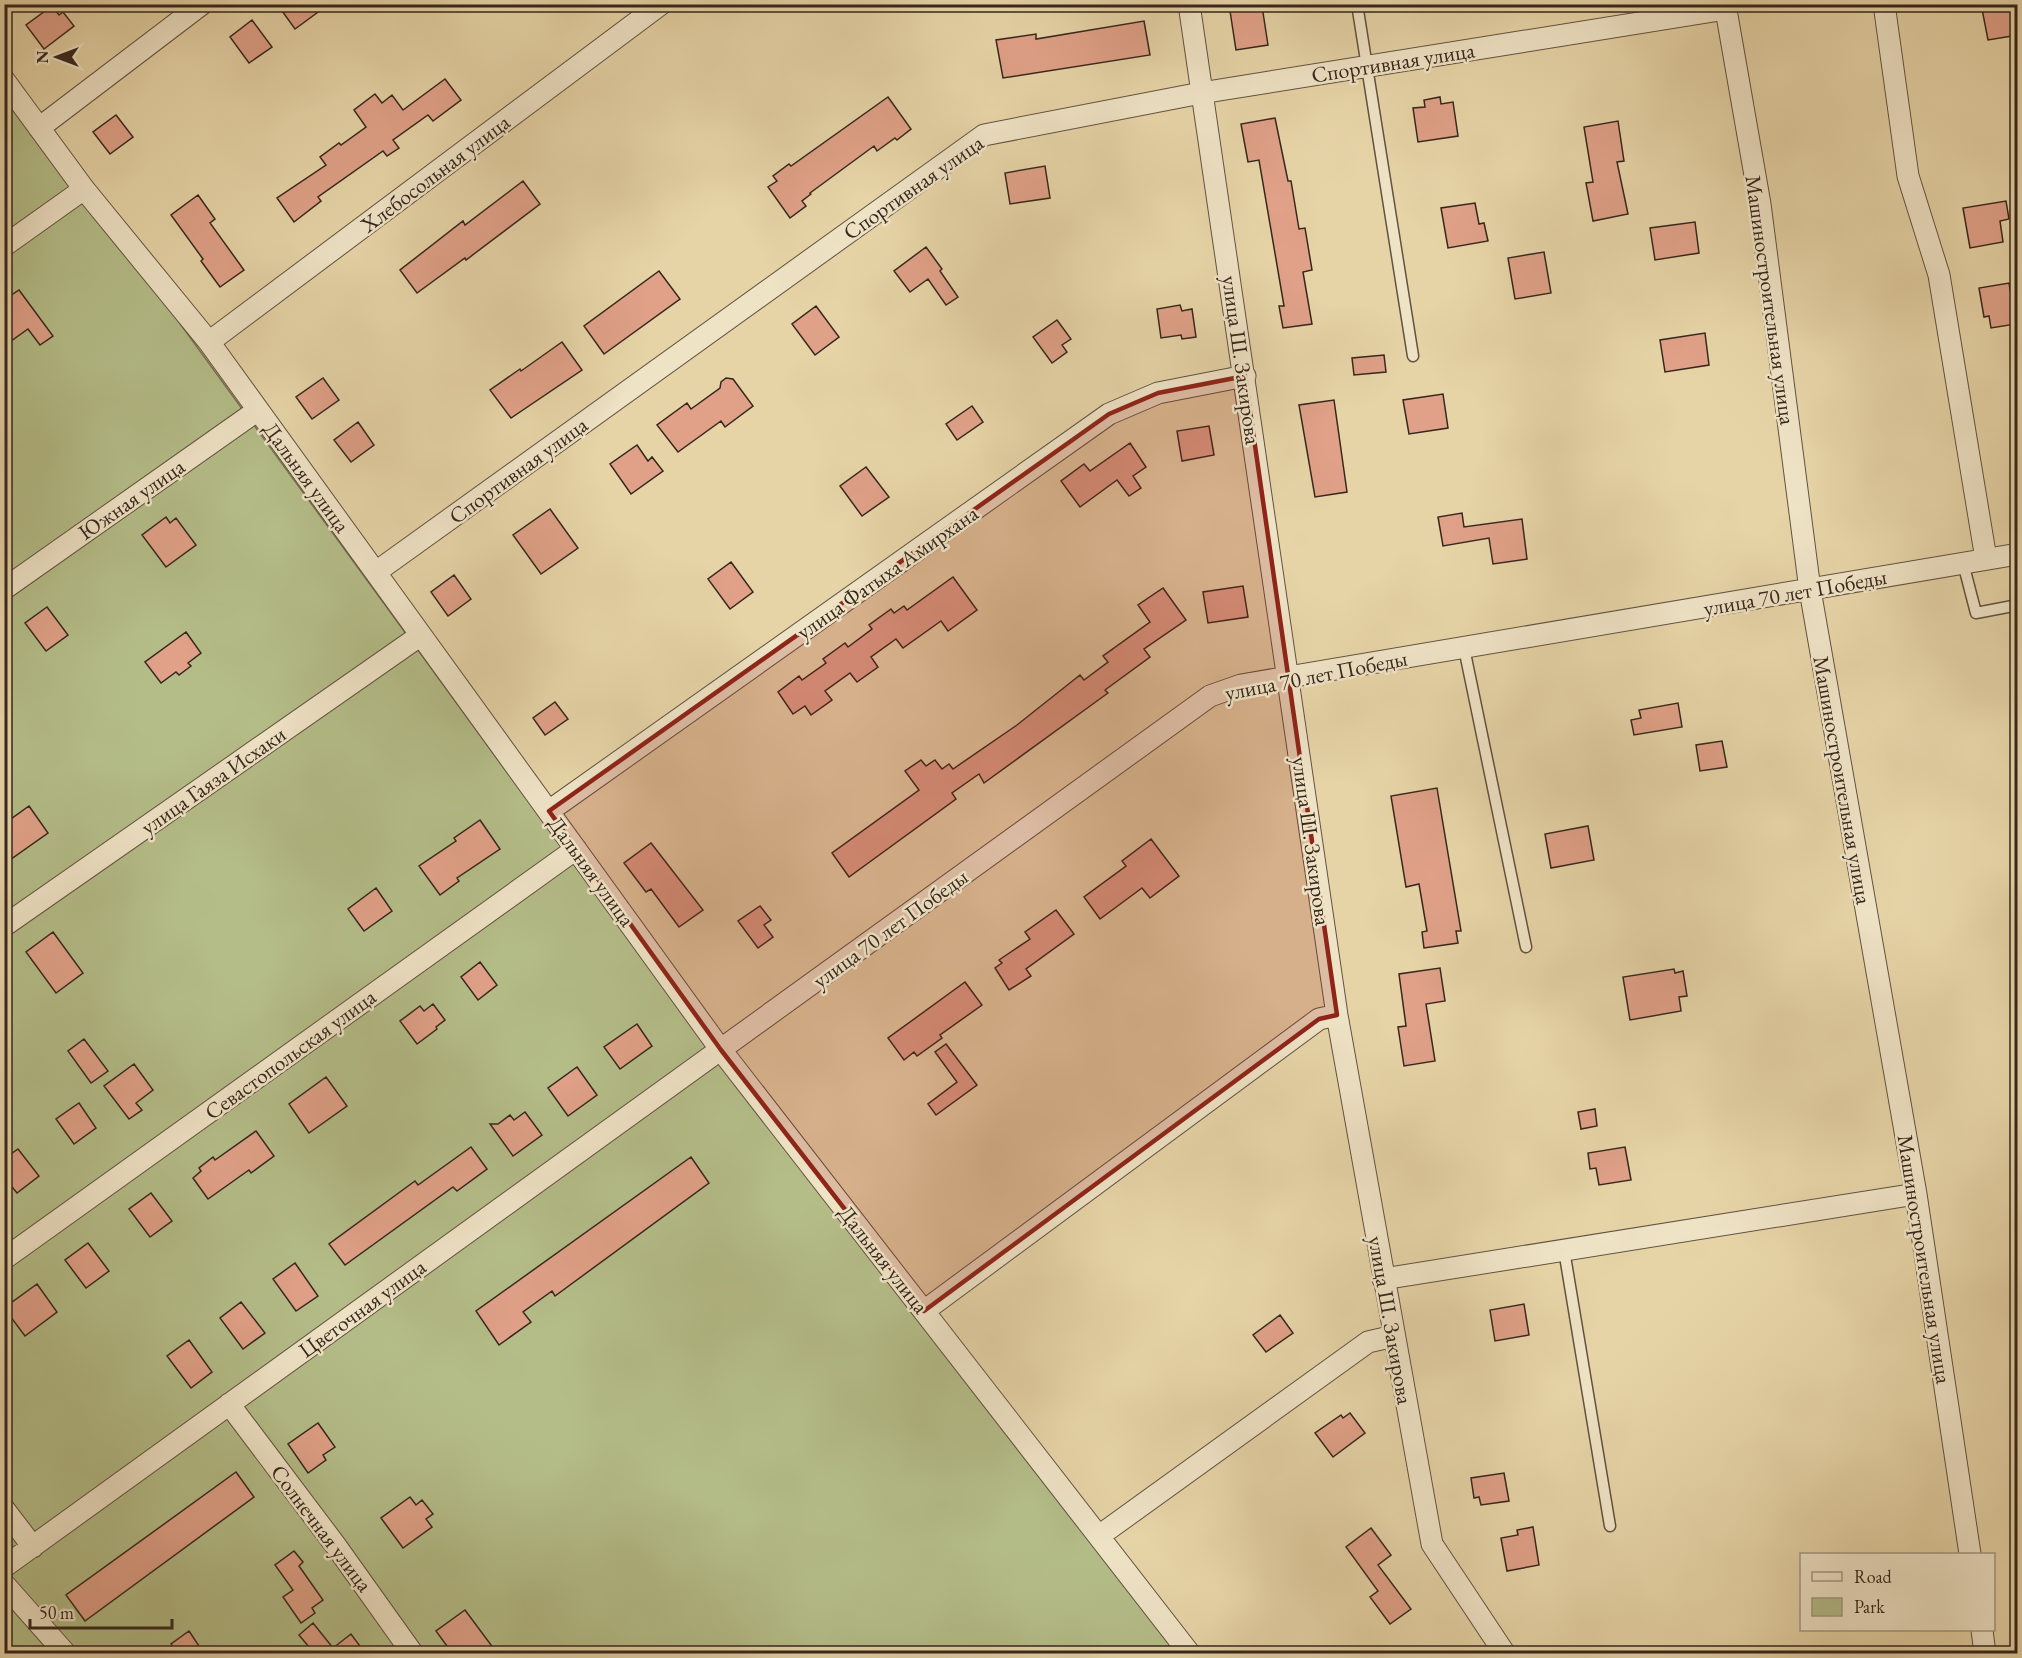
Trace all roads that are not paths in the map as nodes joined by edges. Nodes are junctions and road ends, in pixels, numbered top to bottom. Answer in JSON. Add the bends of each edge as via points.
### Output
{"nodes":[{"id":1,"x":202,"y":4,"type":"edge"},
{"id":2,"x":661,"y":4,"type":"edge"},
{"id":3,"x":1189,"y":4,"type":"edge"},
{"id":4,"x":1357,"y":4,"type":"edge"},
{"id":5,"x":1884,"y":4,"type":"edge"},
{"id":6,"x":1726,"y":7,"type":"edge"},
{"id":7,"x":1676,"y":10,"type":"edge"},
{"id":8,"x":1367,"y":66,"type":"junction"},
{"id":9,"x":4,"y":80,"type":"edge"},
{"id":10,"x":1202,"y":93,"type":"junction"},
{"id":11,"x":39,"y":128,"type":"junction"},
{"id":12,"x":84,"y":189,"type":"junction"},
{"id":13,"x":4,"y":246,"type":"edge"},
{"id":14,"x":209,"y":342,"type":"junction"},
{"id":15,"x":1413,"y":356,"type":"dead end"},
{"id":16,"x":1245,"y":376,"type":"junction"},
{"id":17,"x":258,"y":410,"type":"junction"},
{"id":18,"x":2018,"y":554,"type":"edge"},
{"id":19,"x":1986,"y":559,"type":"junction"},
{"id":20,"x":1963,"y":563,"type":"junction"},
{"id":21,"x":376,"y":572,"type":"junction"},
{"id":22,"x":4,"y":589,"type":"edge"},
{"id":23,"x":1810,"y":590,"type":"junction"},
{"id":24,"x":2018,"y":606,"type":"edge"},
{"id":25,"x":421,"y":635,"type":"junction"},
{"id":26,"x":1464,"y":648,"type":"junction"},
{"id":27,"x":1288,"y":678,"type":"junction"},
{"id":28,"x":549,"y":811,"type":"junction"},
{"id":29,"x":576,"y":849,"type":"junction"},
{"id":30,"x":4,"y":926,"type":"edge"},
{"id":31,"x":1526,"y":947,"type":"dead end"},
{"id":32,"x":1337,"y":1015,"type":"junction"},
{"id":33,"x":721,"y":1050,"type":"junction"},
{"id":34,"x":1916,"y":1194,"type":"junction"},
{"id":35,"x":1564,"y":1250,"type":"junction"},
{"id":36,"x":4,"y":1259,"type":"edge"},
{"id":37,"x":1383,"y":1279,"type":"junction"},
{"id":38,"x":924,"y":1311,"type":"junction"},
{"id":39,"x":1394,"y":1336,"type":"junction"},
{"id":40,"x":229,"y":1404,"type":"junction"},
{"id":41,"x":4,"y":1509,"type":"edge"},
{"id":42,"x":1610,"y":1527,"type":"dead end"},
{"id":43,"x":1099,"y":1536,"type":"junction"},
{"id":44,"x":33,"y":1547,"type":"junction"},
{"id":45,"x":1970,"y":1553,"type":"edge"},
{"id":46,"x":4,"y":1568,"type":"edge"},
{"id":47,"x":4,"y":1584,"type":"edge"},
{"id":48,"x":1982,"y":1631,"type":"edge"},
{"id":49,"x":66,"y":1653,"type":"edge"},
{"id":50,"x":413,"y":1653,"type":"edge"},
{"id":51,"x":1190,"y":1653,"type":"edge"},
{"id":52,"x":1505,"y":1653,"type":"edge"},
{"id":53,"x":1985,"y":1653,"type":"edge"}],
"edges":[{"from":1,"to":11,"type":"street"},
{"from":2,"to":14,"type":"street","name":"Хлебосольная улица"},
{"from":3,"to":10,"type":"street","name":"улица Ш. Закирова"},
{"from":4,"to":8,"type":"lane"},
{"from":5,"to":19,"type":"street","via":[[1908,176],[1938,275]]},
{"from":6,"to":7,"type":"street","name":"Спортивная улица"},
{"from":6,"to":23,"type":"street","name":"Машиностроительная улица","via":[[1760,204]]},
{"from":7,"to":8,"type":"street","name":"Спортивная улица"},
{"from":8,"to":10,"type":"street","name":"Спортивная улица"},
{"from":8,"to":15,"type":"lane"},
{"from":9,"to":11,"type":"street","name":"Дальняя улица"},
{"from":10,"to":16,"type":"street","name":"улица Ш. Закирова"},
{"from":10,"to":21,"type":"street","name":"Спортивная улица","via":[[984,135]]},
{"from":11,"to":12,"type":"street","name":"Дальняя улица"},
{"from":12,"to":13,"type":"street"},
{"from":12,"to":14,"type":"street","name":"Дальняя улица"},
{"from":14,"to":17,"type":"street","name":"Дальняя улица"},
{"from":16,"to":27,"type":"street","name":"улица Ш. Закирова"},
{"from":16,"to":28,"type":"street","name":"улица Фатыха Амирхана","via":[[1158,393],[1108,414]]},
{"from":17,"to":21,"type":"street","name":"Дальняя улица"},
{"from":17,"to":22,"type":"street","name":"Южная улица"},
{"from":18,"to":19,"type":"street","name":"улица 70 лет Победы"},
{"from":19,"to":20,"type":"street","name":"улица 70 лет Победы"},
{"from":20,"to":23,"type":"street","name":"улица 70 лет Победы"},
{"from":20,"to":24,"type":"lane","via":[[1976,613]]},
{"from":21,"to":25,"type":"street","name":"Дальняя улица"},
{"from":23,"to":26,"type":"street","name":"улица 70 лет Победы"},
{"from":23,"to":34,"type":"street","name":"Машиностроительная улица"},
{"from":25,"to":28,"type":"street","name":"Дальняя улица"},
{"from":25,"to":30,"type":"street","name":"улица Гаяза Исхаки"},
{"from":26,"to":27,"type":"street","name":"улица 70 лет Победы"},
{"from":26,"to":31,"type":"lane"},
{"from":27,"to":32,"type":"street","name":"улица Ш. Закирова"},
{"from":27,"to":33,"type":"street","name":"улица 70 лет Победы","via":[[1241,685],[1210,696]]},
{"from":28,"to":29,"type":"street","name":"Дальняя улица"},
{"from":29,"to":33,"type":"street","name":"Дальняя улица"},
{"from":29,"to":36,"type":"street","name":"Севастопольская улица"},
{"from":32,"to":37,"type":"street","name":"улица Ш. Закирова"},
{"from":32,"to":38,"type":"street","via":[[1319,1019]]},
{"from":33,"to":38,"type":"street","name":"Дальняя улица"},
{"from":33,"to":40,"type":"street","name":"Цветочная улица"},
{"from":34,"to":35,"type":"street"},
{"from":34,"to":45,"type":"street","name":"Машиностроительная улица"},
{"from":35,"to":37,"type":"street"},
{"from":35,"to":42,"type":"lane"},
{"from":37,"to":39,"type":"street","name":"улица Ш. Закирова"},
{"from":38,"to":43,"type":"street","name":"Дальняя улица"},
{"from":39,"to":43,"type":"street","via":[[1368,1342]]},
{"from":39,"to":52,"type":"street","name":"улица Ш. Закирова","via":[[1432,1544]]},
{"from":40,"to":44,"type":"street","name":"Цветочная улица"},
{"from":40,"to":50,"type":"street","name":"Солнечная улица"},
{"from":41,"to":44,"type":"street"},
{"from":43,"to":51,"type":"street","name":"Дальняя улица"},
{"from":44,"to":46,"type":"street","name":"Цветочная улица"},
{"from":47,"to":49,"type":"street"},
{"from":48,"to":53,"type":"street"}]}
